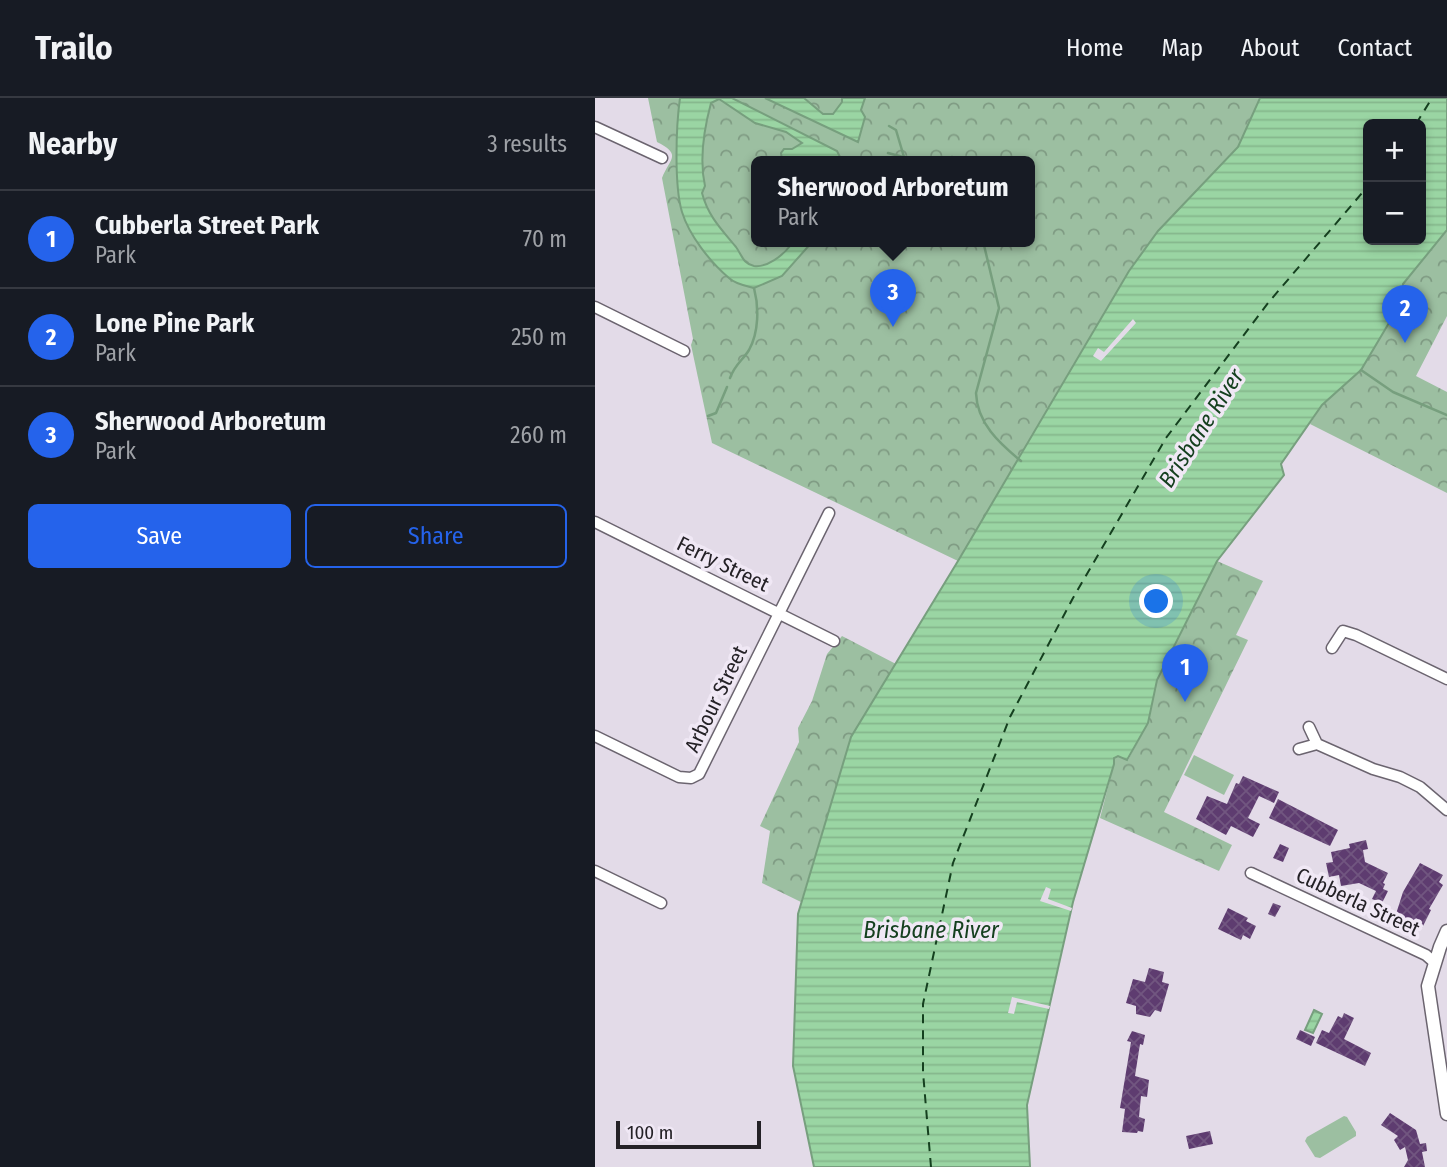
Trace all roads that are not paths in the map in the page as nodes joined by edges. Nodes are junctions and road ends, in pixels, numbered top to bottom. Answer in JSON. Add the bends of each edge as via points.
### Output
{"nodes":[{"id":1,"x":595,"y":127,"type":"edge"},
{"id":2,"x":662,"y":158,"type":"dead end"},
{"id":3,"x":595,"y":307,"type":"edge"},
{"id":4,"x":684,"y":351,"type":"dead end"},
{"id":5,"x":829,"y":513,"type":"dead end"},
{"id":6,"x":597,"y":528,"type":"edge"},
{"id":7,"x":779,"y":613,"type":"junction"},
{"id":8,"x":834,"y":641,"type":"dead end"},
{"id":9,"x":1332,"y":648,"type":"dead end"},
{"id":10,"x":1447,"y":679,"type":"edge"},
{"id":11,"x":1309,"y":727,"type":"dead end"},
{"id":12,"x":595,"y":736,"type":"edge"},
{"id":13,"x":1317,"y":744,"type":"junction"},
{"id":14,"x":1299,"y":749,"type":"dead end"},
{"id":15,"x":1447,"y":810,"type":"edge"},
{"id":16,"x":595,"y":871,"type":"edge"},
{"id":17,"x":1251,"y":873,"type":"dead end"},
{"id":18,"x":661,"y":903,"type":"dead end"},
{"id":19,"x":1447,"y":931,"type":"edge"},
{"id":20,"x":1434,"y":962,"type":"junction"},
{"id":21,"x":1447,"y":968,"type":"edge"},
{"id":22,"x":1447,"y":1114,"type":"edge"}],
"edges":[{"from":1,"to":2,"type":"street"},
{"from":3,"to":4,"type":"street"},
{"from":5,"to":7,"type":"street"},
{"from":6,"to":7,"type":"street","name":"Ferry Street"},
{"from":7,"to":8,"type":"street","name":"Ferry Street"},
{"from":7,"to":12,"type":"street","name":"Arbour Street","via":[[699,774],[679,777]]},
{"from":9,"to":10,"type":"street","via":[[1343,631]]},
{"from":11,"to":13,"type":"street"},
{"from":13,"to":14,"type":"street"},
{"from":13,"to":15,"type":"street","via":[[1420,787]]},
{"from":16,"to":18,"type":"street"},
{"from":17,"to":20,"type":"street","name":"Cubberla Street"},
{"from":19,"to":20,"type":"street"},
{"from":20,"to":21,"type":"street","name":"Cubberla Street"},
{"from":20,"to":22,"type":"street","via":[[1428,986]]}]}
